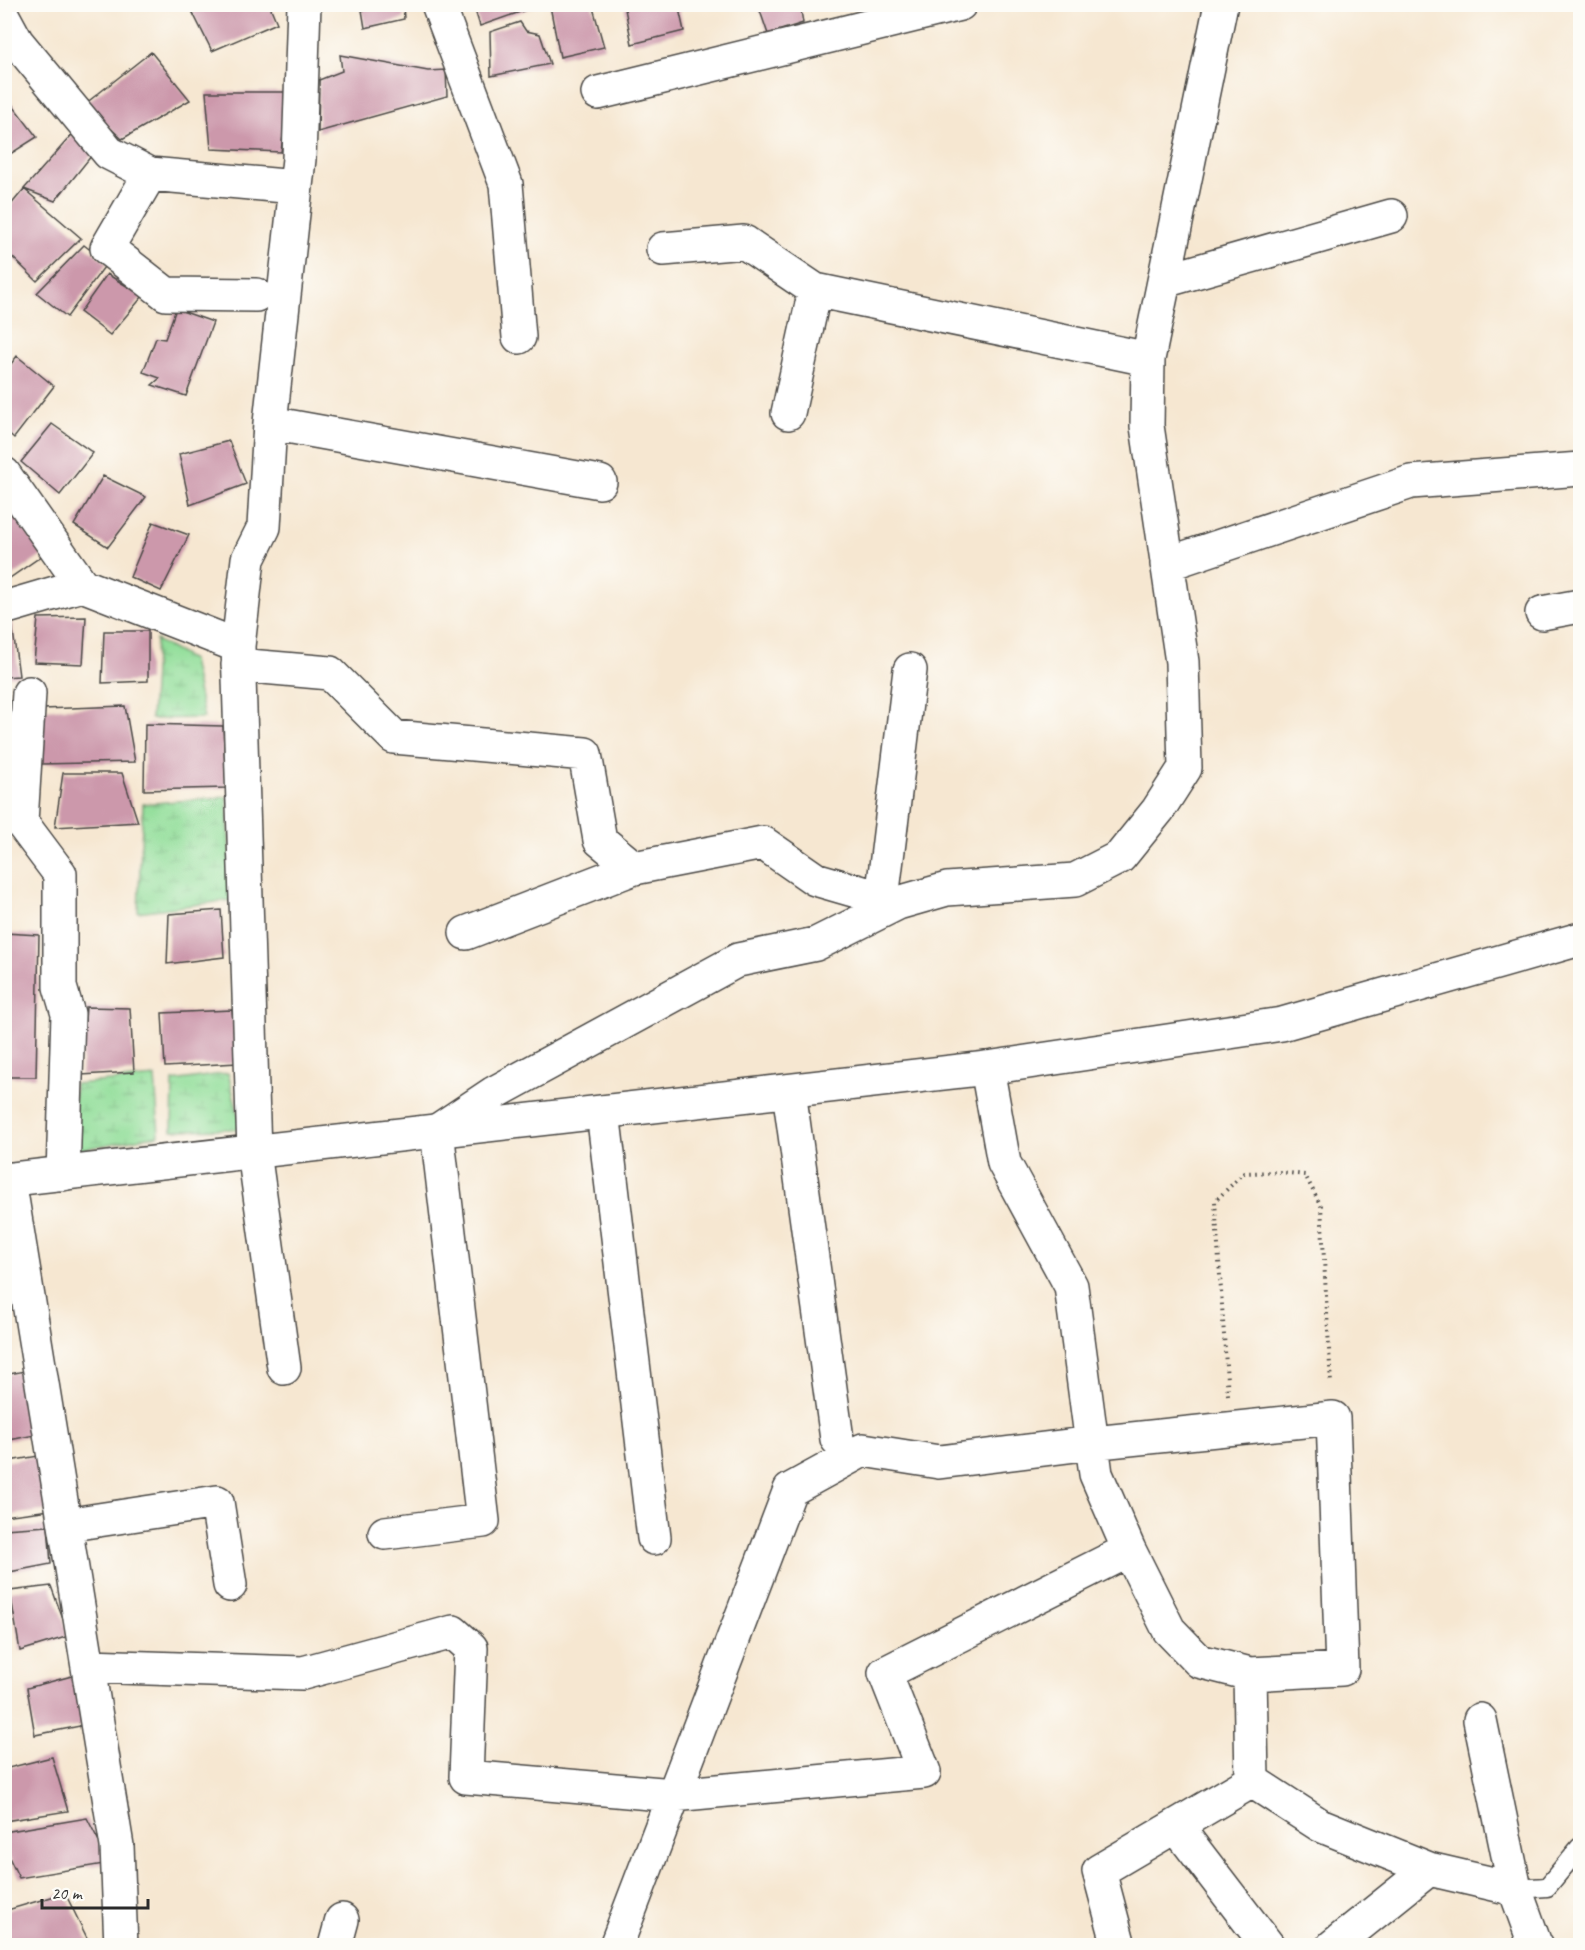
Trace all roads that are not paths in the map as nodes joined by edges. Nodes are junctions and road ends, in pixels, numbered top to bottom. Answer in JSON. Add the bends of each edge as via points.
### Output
{"nodes":[{"id":1,"x":304,"y":4,"type":"edge"},
{"id":2,"x":438,"y":4,"type":"edge"},
{"id":3,"x":960,"y":4,"type":"edge"},
{"id":4,"x":1221,"y":4,"type":"edge"},
{"id":5,"x":4,"y":18,"type":"edge"},
{"id":6,"x":598,"y":93,"type":"dead end"},
{"id":7,"x":150,"y":174,"type":"junction"},
{"id":8,"x":296,"y":187,"type":"junction"},
{"id":9,"x":1391,"y":216,"type":"dead end"},
{"id":10,"x":663,"y":249,"type":"dead end"},
{"id":11,"x":1164,"y":281,"type":"junction"},
{"id":12,"x":815,"y":290,"type":"junction"},
{"id":13,"x":256,"y":295,"type":"dead end"},
{"id":14,"x":519,"y":337,"type":"dead end"},
{"id":15,"x":1148,"y":359,"type":"junction"},
{"id":16,"x":788,"y":413,"type":"dead end"},
{"id":17,"x":270,"y":423,"type":"junction"},
{"id":18,"x":1581,"y":468,"type":"edge"},
{"id":19,"x":4,"y":474,"type":"edge"},
{"id":20,"x":600,"y":482,"type":"dead end"},
{"id":21,"x":1167,"y":564,"type":"junction"},
{"id":22,"x":82,"y":585,"type":"junction"},
{"id":23,"x":1581,"y":606,"type":"edge"},
{"id":24,"x":4,"y":608,"type":"edge"},
{"id":25,"x":1542,"y":613,"type":"dead end"},
{"id":26,"x":238,"y":655,"type":"junction"},
{"id":27,"x":910,"y":670,"type":"dead end"},
{"id":28,"x":29,"y":693,"type":"dead end"},
{"id":29,"x":634,"y":868,"type":"junction"},
{"id":30,"x":890,"y":901,"type":"junction"},
{"id":31,"x":466,"y":933,"type":"dead end"},
{"id":32,"x":1581,"y":939,"type":"edge"},
{"id":33,"x":987,"y":1068,"type":"junction"},
{"id":34,"x":789,"y":1091,"type":"junction"},
{"id":35,"x":603,"y":1112,"type":"junction"},
{"id":36,"x":437,"y":1131,"type":"junction"},
{"id":37,"x":254,"y":1152,"type":"junction"},
{"id":38,"x":63,"y":1174,"type":"junction"},
{"id":39,"x":7,"y":1180,"type":"edge"},
{"id":40,"x":284,"y":1368,"type":"dead end"},
{"id":41,"x":837,"y":1439,"type":"dead end"},
{"id":42,"x":1092,"y":1443,"type":"junction"},
{"id":43,"x":65,"y":1525,"type":"junction"},
{"id":44,"x":385,"y":1533,"type":"dead end"},
{"id":45,"x":654,"y":1538,"type":"dead end"},
{"id":46,"x":1129,"y":1550,"type":"junction"},
{"id":47,"x":231,"y":1585,"type":"dead end"},
{"id":48,"x":88,"y":1666,"type":"junction"},
{"id":49,"x":1250,"y":1674,"type":"junction"},
{"id":50,"x":1480,"y":1720,"type":"dead end"},
{"id":51,"x":1252,"y":1781,"type":"junction"},
{"id":52,"x":674,"y":1795,"type":"junction"},
{"id":53,"x":1176,"y":1826,"type":"junction"},
{"id":54,"x":1581,"y":1847,"type":"edge"},
{"id":55,"x":1429,"y":1869,"type":"junction"},
{"id":56,"x":1515,"y":1889,"type":"junction"},
{"id":57,"x":122,"y":1946,"type":"edge"},
{"id":58,"x":616,"y":1946,"type":"edge"},
{"id":59,"x":1119,"y":1946,"type":"edge"},
{"id":60,"x":1268,"y":1946,"type":"edge"},
{"id":61,"x":1333,"y":1946,"type":"edge"},
{"id":62,"x":1537,"y":1946,"type":"edge"}],
"edges":[{"from":1,"to":8,"type":"street"},
{"from":2,"to":14,"type":"street","via":[[506,184]]},
{"from":3,"to":6,"type":"street"},
{"from":4,"to":11,"type":"street"},
{"from":5,"to":7,"type":"street","via":[[17,42],[109,153]]},
{"from":7,"to":8,"type":"street"},
{"from":7,"to":13,"type":"street","via":[[107,248],[166,294]]},
{"from":8,"to":17,"type":"street"},
{"from":9,"to":11,"type":"street"},
{"from":10,"to":12,"type":"street","via":[[744,242]]},
{"from":11,"to":15,"type":"street"},
{"from":12,"to":15,"type":"street"},
{"from":12,"to":16,"type":"street"},
{"from":15,"to":21,"type":"street","via":[[1147,426]]},
{"from":17,"to":20,"type":"street"},
{"from":17,"to":26,"type":"street","via":[[264,527],[248,559]]},
{"from":18,"to":21,"type":"street","via":[[1411,482]]},
{"from":19,"to":22,"type":"street"},
{"from":21,"to":30,"type":"street","via":[[1182,662],[1185,768],[1120,857],[1075,880],[947,889]]},
{"from":22,"to":24,"type":"street"},
{"from":22,"to":26,"type":"street"},
{"from":23,"to":25,"type":"street"},
{"from":26,"to":29,"type":"street","via":[[330,674],[394,737],[585,754],[600,840]]},
{"from":26,"to":37,"type":"street"},
{"from":27,"to":30,"type":"street"},
{"from":28,"to":38,"type":"street","via":[[21,822],[60,874],[60,987],[68,1014]]},
{"from":29,"to":30,"type":"street","via":[[763,843],[815,879]]},
{"from":29,"to":31,"type":"street"},
{"from":30,"to":36,"type":"street","via":[[816,944],[738,960],[494,1093]]},
{"from":32,"to":33,"type":"street","via":[[1282,1024]]},
{"from":33,"to":34,"type":"street"},
{"from":33,"to":42,"type":"street","via":[[1004,1162],[1071,1286]]},
{"from":34,"to":35,"type":"street"},
{"from":34,"to":41,"type":"street"},
{"from":35,"to":36,"type":"street"},
{"from":35,"to":45,"type":"street"},
{"from":36,"to":37,"type":"street"},
{"from":36,"to":44,"type":"street","via":[[483,1521]]},
{"from":37,"to":38,"type":"street"},
{"from":37,"to":40,"type":"street"},
{"from":38,"to":39,"type":"street"},
{"from":39,"to":43,"type":"street"},
{"from":42,"to":46,"type":"street","via":[[1096,1474]]},
{"from":42,"to":49,"type":"street","via":[[1333,1418],[1342,1669]]},
{"from":42,"to":52,"type":"street","via":[[939,1462],[863,1450],[790,1490]]},
{"from":43,"to":47,"type":"street","via":[[217,1502]]},
{"from":43,"to":48,"type":"street"},
{"from":46,"to":49,"type":"street","via":[[1169,1630],[1200,1661]]},
{"from":46,"to":52,"type":"street","via":[[885,1672],[924,1772]]},
{"from":48,"to":52,"type":"street","via":[[303,1673],[453,1632],[471,1647],[466,1777]]},
{"from":48,"to":57,"type":"street","via":[[117,1846]]},
{"from":49,"to":51,"type":"street"},
{"from":50,"to":56,"type":"street"},
{"from":51,"to":53,"type":"street"},
{"from":51,"to":55,"type":"street","via":[[1320,1825]]},
{"from":52,"to":58,"type":"street"},
{"from":53,"to":59,"type":"street","via":[[1099,1872]]},
{"from":53,"to":60,"type":"street"},
{"from":54,"to":56,"type":"lane","via":[[1547,1887]]},
{"from":55,"to":56,"type":"street"},
{"from":55,"to":61,"type":"street"},
{"from":56,"to":62,"type":"street"}]}
